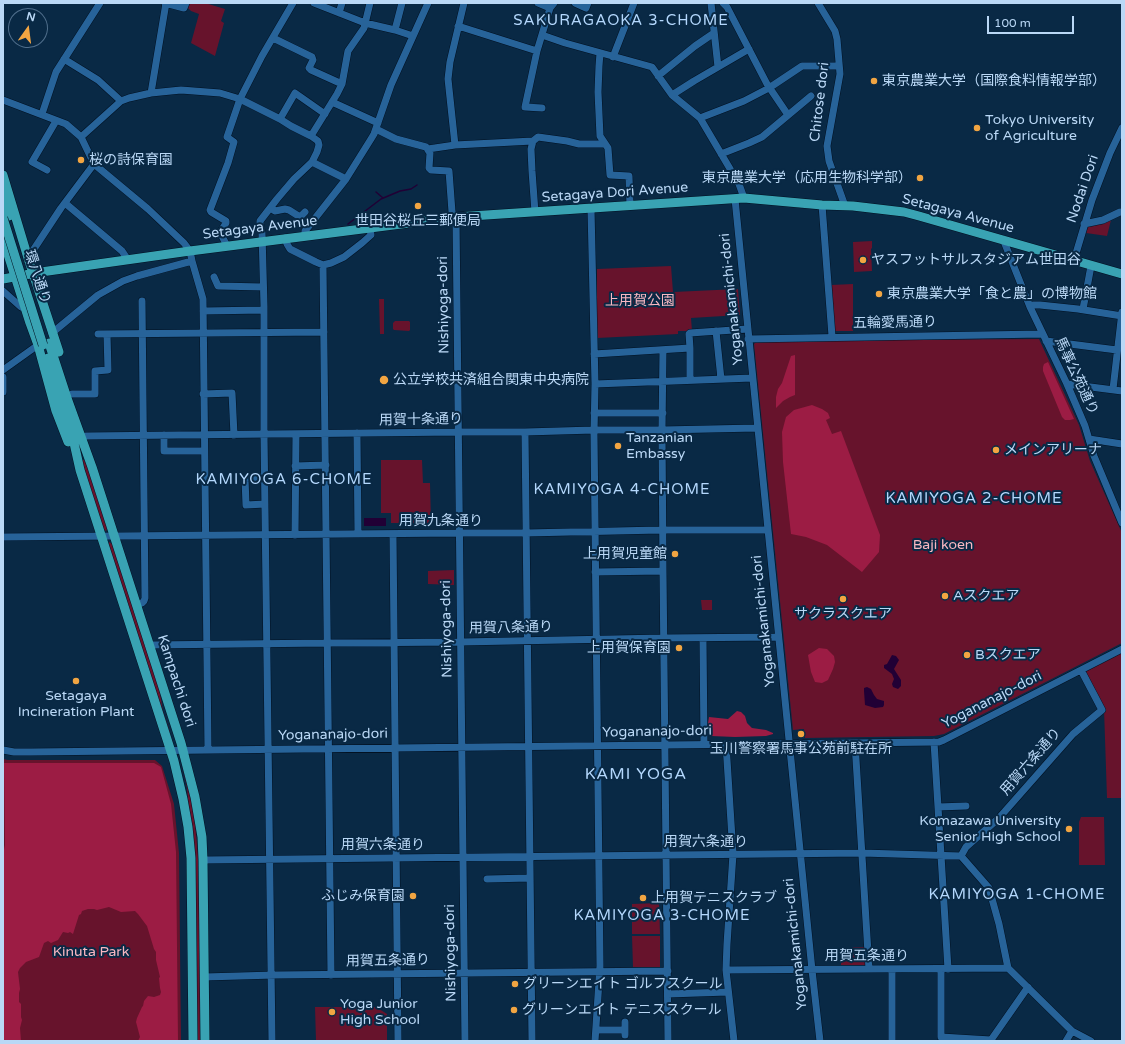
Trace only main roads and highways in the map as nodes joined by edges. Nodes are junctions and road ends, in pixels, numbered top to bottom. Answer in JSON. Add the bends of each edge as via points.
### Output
{"nodes":[{"id":1,"x":3,"y":175,"type":"edge"},
{"id":2,"x":3,"y":198,"type":"edge"},
{"id":3,"x":735,"y":199,"type":"joint"},
{"id":4,"x":5,"y":217,"type":"edge"},
{"id":5,"x":456,"y":217,"type":"joint"},
{"id":6,"x":3,"y":239,"type":"edge"},
{"id":7,"x":33,"y":274,"type":"junction"},
{"id":8,"x":1122,"y":274,"type":"edge"},
{"id":9,"x":16,"y":277,"type":"junction"},
{"id":10,"x":3,"y":279,"type":"edge"},
{"id":11,"x":44,"y":345,"type":"junction"},
{"id":12,"x":92,"y":467,"type":"junction"},
{"id":13,"x":193,"y":1041,"type":"edge"},
{"id":14,"x":205,"y":1041,"type":"edge"}],
"edges":[{"from":1,"to":7,"type":"main road"},
{"from":2,"to":4,"type":"main road"},
{"from":3,"to":5,"type":"main road","name":"Setagaya Dori Avenue"},
{"from":3,"to":8,"type":"main road","name":"Setagaya Avenue","via":[[904,212]]},
{"from":4,"to":11,"type":"main road","name":"環八通り"},
{"from":5,"to":7,"type":"main road","name":"Setagaya Avenue","via":[[262,241]]},
{"from":6,"to":9,"type":"main road"},
{"from":7,"to":9,"type":"main road","name":"Setagaya Avenue"},
{"from":7,"to":12,"type":"main road","via":[[86,436]]},
{"from":9,"to":10,"type":"main road","name":"Setagaya Avenue"},
{"from":9,"to":11,"type":"main road","via":[[30,323]]},
{"from":11,"to":12,"type":"main road","name":"Kampachi dori"},
{"from":11,"to":13,"type":"main road","name":"Kampachi dori","via":[[80,470],[170,750],[183,799],[190,846]]},
{"from":12,"to":14,"type":"main road","name":"Kampachi dori","via":[[183,750],[199,814],[205,918]]}]}
